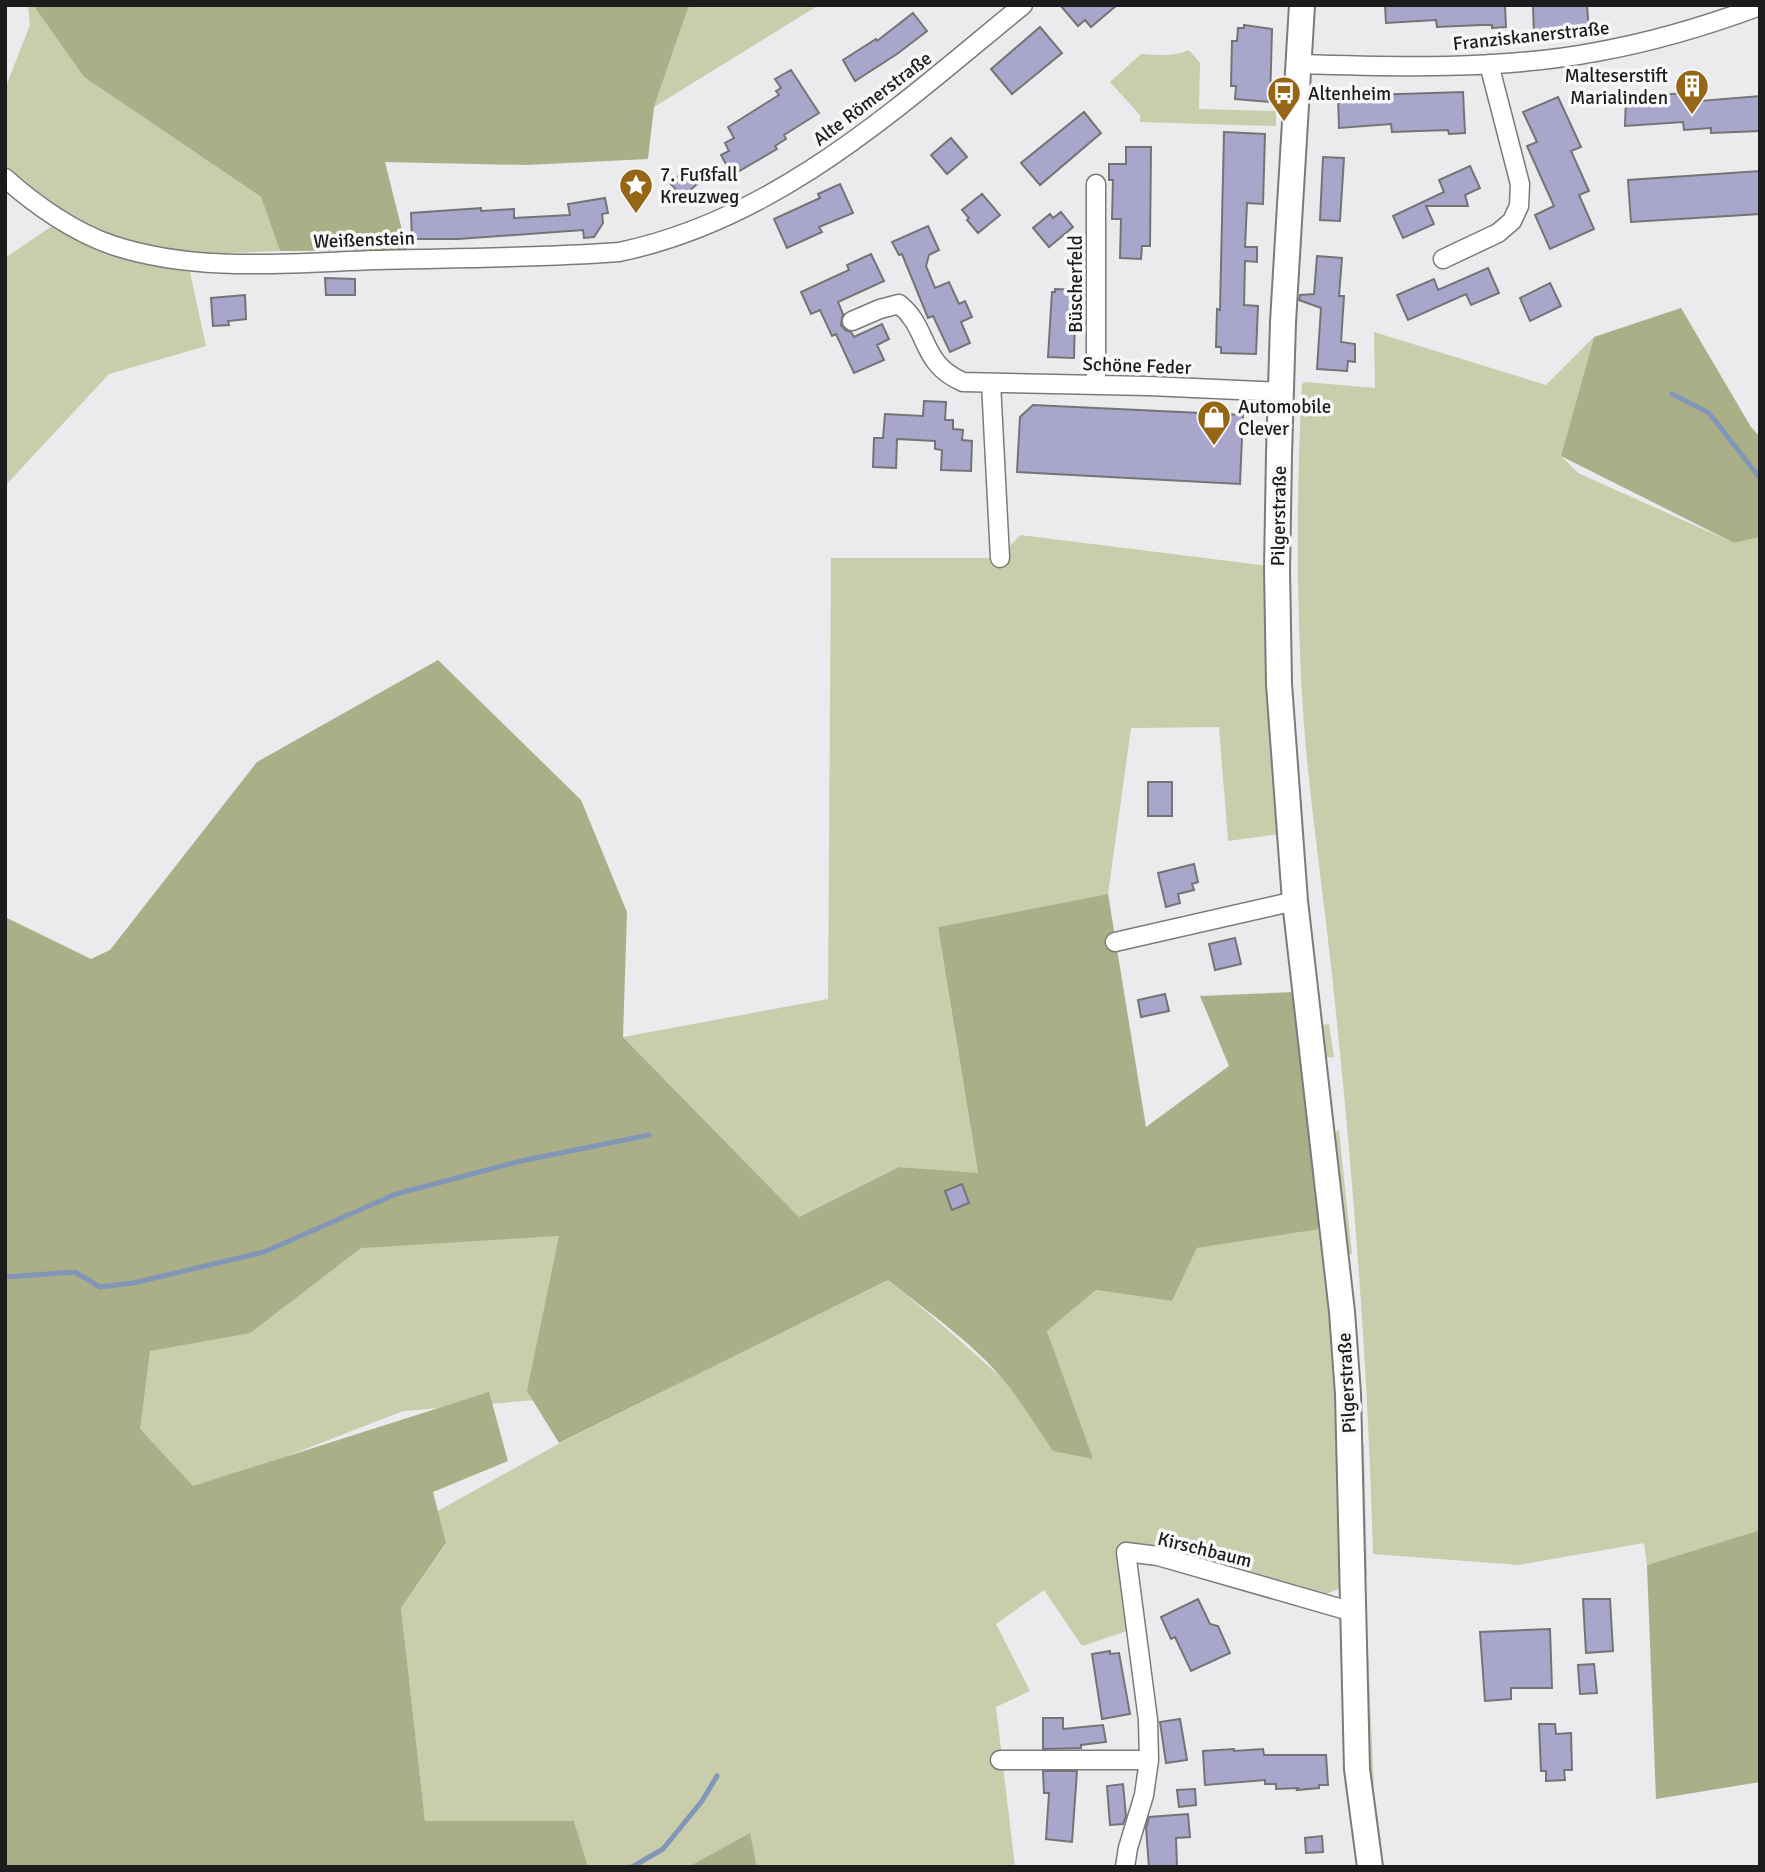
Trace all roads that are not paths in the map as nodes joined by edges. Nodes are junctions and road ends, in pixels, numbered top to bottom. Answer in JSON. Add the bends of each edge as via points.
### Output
{"nodes":[{"id":1,"x":1023,"y":5,"type":"edge"},
{"id":2,"x":1302,"y":5,"type":"edge"},
{"id":3,"x":1760,"y":6,"type":"edge"},
{"id":4,"x":1299,"y":64,"type":"junction"},
{"id":5,"x":1489,"y":64,"type":"junction"},
{"id":6,"x":5,"y":178,"type":"edge"},
{"id":7,"x":1096,"y":184,"type":"dead end"},
{"id":8,"x":738,"y":211,"type":"joint"},
{"id":9,"x":1443,"y":258,"type":"dead end"},
{"id":10,"x":852,"y":321,"type":"dead end"},
{"id":11,"x":991,"y":383,"type":"junction"},
{"id":12,"x":1096,"y":385,"type":"junction"},
{"id":13,"x":1281,"y":392,"type":"junction"},
{"id":14,"x":1000,"y":558,"type":"dead end"},
{"id":15,"x":1295,"y":901,"type":"junction"},
{"id":16,"x":1115,"y":942,"type":"dead end"},
{"id":17,"x":1353,"y":1612,"type":"junction"},
{"id":18,"x":1000,"y":1760,"type":"dead end"},
{"id":19,"x":1149,"y":1760,"type":"junction"},
{"id":20,"x":1125,"y":1867,"type":"edge"},
{"id":21,"x":1370,"y":1867,"type":"edge"}],
"edges":[{"from":1,"to":8,"type":"street","name":"Alte Römerstraße","via":[[843,150]]},
{"from":2,"to":4,"type":"main road","name":"Pilgerstraße"},
{"from":3,"to":5,"type":"street","name":"Franziskanerstraße","via":[[1658,40],[1594,53]]},
{"from":4,"to":5,"type":"street","name":"Franziskanerstraße"},
{"from":4,"to":13,"type":"main road","name":"Pilgerstraße"},
{"from":5,"to":9,"type":"street","via":[[1520,184],[1518,206],[1512,221],[1498,233]]},
{"from":6,"to":8,"type":"street","name":"Weißenstein","via":[[59,218],[111,245],[163,258],[230,263],[619,252],[667,241]]},
{"from":7,"to":12,"type":"street","name":"Büscherfeld"},
{"from":10,"to":11,"type":"street","name":"Schöne Feder","via":[[899,304],[911,314],[936,364],[948,376],[963,382]]},
{"from":11,"to":12,"type":"street","name":"Schöne Feder"},
{"from":11,"to":14,"type":"street"},
{"from":12,"to":13,"type":"street","name":"Schöne Feder"},
{"from":13,"to":15,"type":"main road","name":"Pilgerstraße","via":[[1279,684]]},
{"from":15,"to":16,"type":"street"},
{"from":15,"to":17,"type":"main road","name":"Pilgerstraße","via":[[1342,1312]]},
{"from":17,"to":19,"type":"street","name":"Kirschbaum","via":[[1157,1556],[1126,1552]]},
{"from":17,"to":21,"type":"main road","name":"Pilgerstraße","via":[[1357,1769]]},
{"from":18,"to":19,"type":"street"},
{"from":19,"to":20,"type":"street","name":"Kirschbaum"}]}
